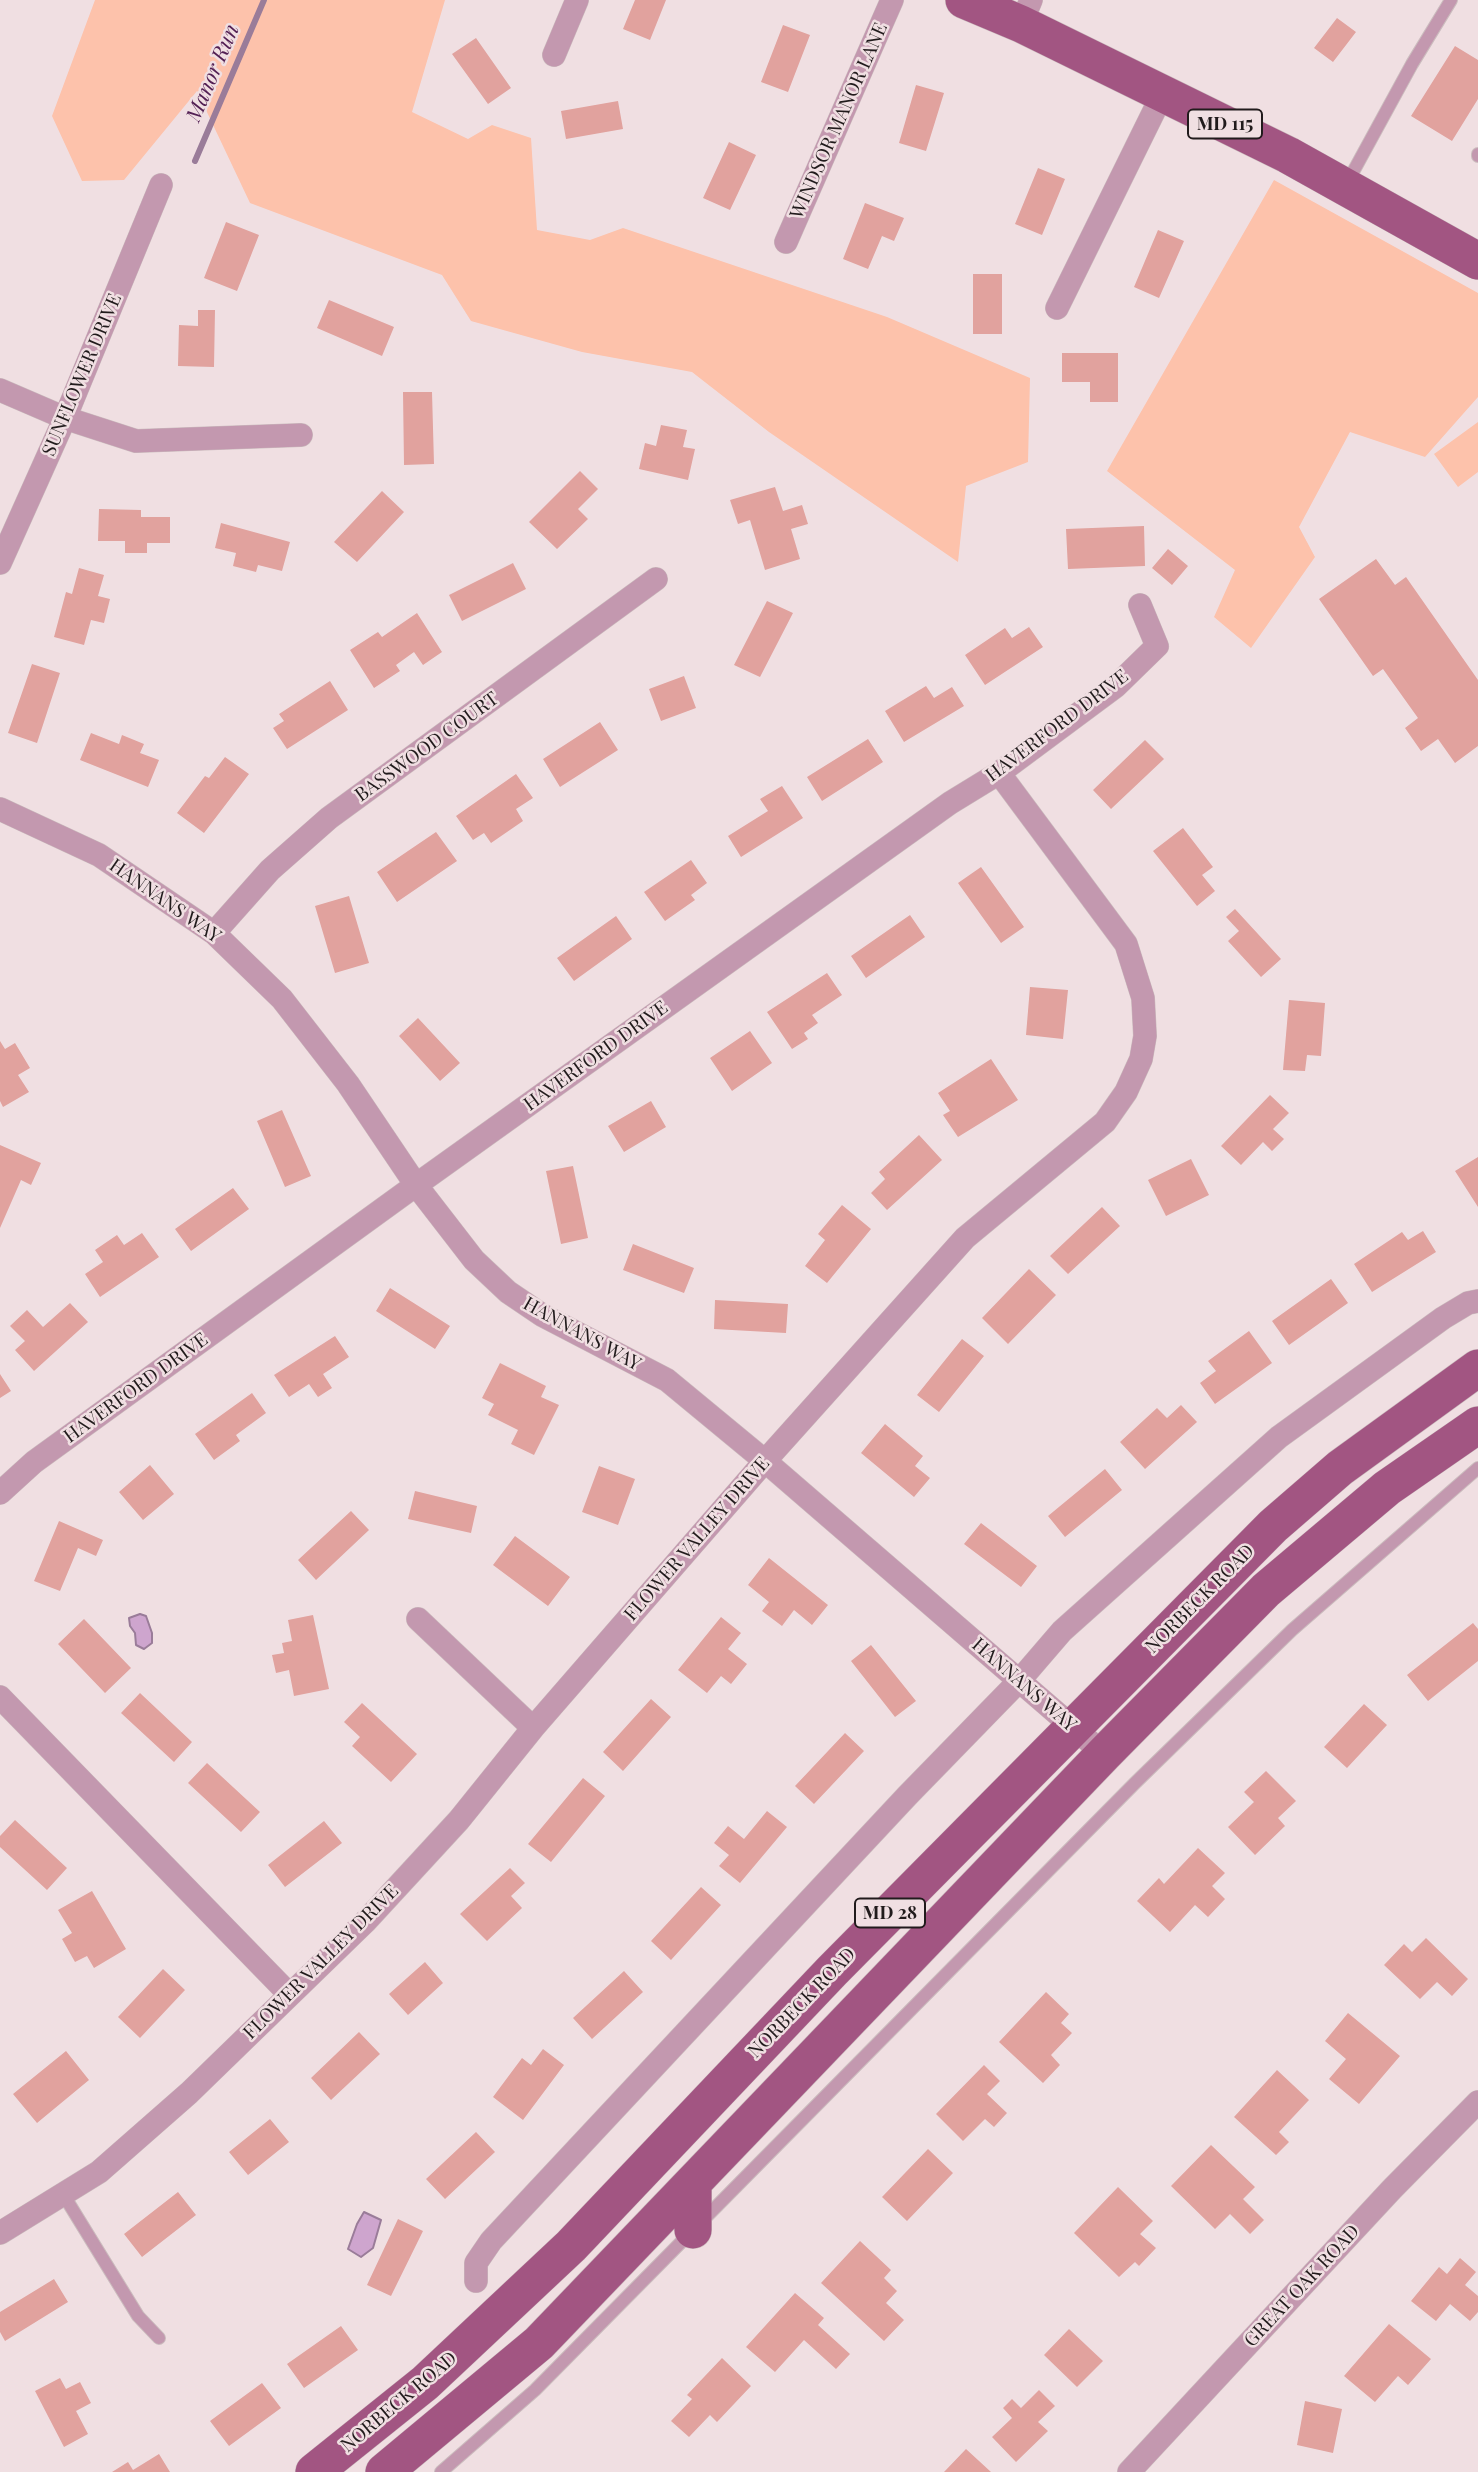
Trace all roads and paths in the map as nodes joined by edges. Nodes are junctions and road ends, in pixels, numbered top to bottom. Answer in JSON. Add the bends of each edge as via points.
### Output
{"nodes":[{"id":1,"x":577,"y":0,"type":"edge"},
{"id":2,"x":892,"y":0,"type":"edge"},
{"id":3,"x":964,"y":0,"type":"edge"},
{"id":4,"x":1451,"y":0,"type":"edge"},
{"id":5,"x":1026,"y":12,"type":"edge"},
{"id":6,"x":554,"y":55,"type":"dead end"},
{"id":7,"x":1163,"y":93,"type":"junction"},
{"id":8,"x":161,"y":185,"type":"dead end"},
{"id":9,"x":1345,"y":186,"type":"junction"},
{"id":10,"x":786,"y":242,"type":"dead end"},
{"id":11,"x":1476,"y":256,"type":"edge"},
{"id":12,"x":1057,"y":308,"type":"dead end"},
{"id":13,"x":0,"y":390,"type":"edge"},
{"id":14,"x":65,"y":418,"type":"junction"},
{"id":15,"x":301,"y":435,"type":"dead end"},
{"id":16,"x":0,"y":563,"type":"edge"},
{"id":17,"x":656,"y":579,"type":"dead end"},
{"id":18,"x":1140,"y":605,"type":"dead end"},
{"id":19,"x":999,"y":773,"type":"junction"},
{"id":20,"x":0,"y":809,"type":"edge"},
{"id":21,"x":214,"y":933,"type":"junction"},
{"id":22,"x":416,"y":1185,"type":"junction"},
{"id":23,"x":1478,"y":1301,"type":"edge"},
{"id":24,"x":1478,"y":1368,"type":"edge"},
{"id":25,"x":1474,"y":1440,"type":"edge"},
{"id":26,"x":765,"y":1461,"type":"junction"},
{"id":27,"x":0,"y":1493,"type":"edge"},
{"id":28,"x":418,"y":1619,"type":"dead end"},
{"id":29,"x":1019,"y":1681,"type":"junction"},
{"id":30,"x":0,"y":1697,"type":"edge"},
{"id":31,"x":1072,"y":1727,"type":"junction"},
{"id":32,"x":533,"y":1728,"type":"junction"},
{"id":33,"x":1104,"y":1754,"type":"junction"},
{"id":34,"x":289,"y":1994,"type":"junction"},
{"id":35,"x":1478,"y":2102,"type":"edge"},
{"id":36,"x":694,"y":2183,"type":"junction"},
{"id":37,"x":63,"y":2194,"type":"junction"},
{"id":38,"x":694,"y":2230,"type":"junction"},
{"id":39,"x":0,"y":2233,"type":"edge"},
{"id":40,"x":476,"y":2281,"type":"dead end"},
{"id":41,"x":159,"y":2338,"type":"dead end"},
{"id":42,"x":314,"y":2472,"type":"edge"},
{"id":43,"x":384,"y":2472,"type":"edge"},
{"id":44,"x":441,"y":2472,"type":"edge"},
{"id":45,"x":1129,"y":2472,"type":"edge"}],
"edges":[{"from":1,"to":6,"type":"street"},
{"from":2,"to":10,"type":"street","name":"WINDSOR MANOR LANE"},
{"from":3,"to":5,"type":"main road","number":"MD 115"},
{"from":4,"to":9,"type":"lane"},
{"from":5,"to":7,"type":"main road","number":"MD 115"},
{"from":7,"to":9,"type":"main road","number":"MD 115"},
{"from":7,"to":12,"type":"street"},
{"from":8,"to":14,"type":"street","name":"SUNFLOWER DRIVE"},
{"from":9,"to":11,"type":"main road","number":"MD 115"},
{"from":13,"to":14,"type":"street"},
{"from":14,"to":15,"type":"street","via":[[136,441]]},
{"from":14,"to":16,"type":"street","name":"SUNFLOWER DRIVE"},
{"from":17,"to":21,"type":"street","name":"BASSWOOD COURT","via":[[329,818],[270,870]]},
{"from":18,"to":19,"type":"street","name":"HAVERFORD DRIVE","via":[[1157,646],[1116,686]]},
{"from":19,"to":22,"type":"street","name":"HAVERFORD DRIVE","via":[[950,803]]},
{"from":19,"to":26,"type":"street","name":"FLOWER VALLEY DRIVE","via":[[1126,944],[1143,998],[1146,1036],[1141,1059],[1105,1122],[965,1238]]},
{"from":20,"to":21,"type":"street","name":"HANNANS WAY","via":[[99,855]]},
{"from":21,"to":22,"type":"street","name":"HANNANS WAY","via":[[282,999],[348,1084]]},
{"from":22,"to":26,"type":"street","name":"HANNANS WAY","via":[[474,1260],[508,1292],[542,1315],[667,1380]]},
{"from":22,"to":27,"type":"street","name":"HAVERFORD DRIVE","via":[[34,1462]]},
{"from":23,"to":29,"type":"street","via":[[1443,1318],[1279,1437],[1062,1632]]},
{"from":24,"to":31,"type":"main road","name":"NORBECK ROAD","number":"MD 28","via":[[1340,1468],[1273,1526]]},
{"from":25,"to":33,"type":"main road","name":"NORBECK ROAD","number":"MD 28","via":[[1387,1488],[1266,1590]]},
{"from":25,"to":38,"type":"lane","via":[[1292,1630]]},
{"from":26,"to":29,"type":"street","name":"HANNANS WAY"},
{"from":26,"to":32,"type":"street","name":"FLOWER VALLEY DRIVE"},
{"from":28,"to":32,"type":"street"},
{"from":29,"to":31,"type":"street","name":"HANNANS WAY"},
{"from":29,"to":40,"type":"street","via":[[491,2241],[476,2263]]},
{"from":30,"to":34,"type":"street"},
{"from":31,"to":33,"type":"street","name":"HANNANS WAY"},
{"from":31,"to":42,"type":"main road","name":"NORBECK ROAD","number":"MD 28","via":[[570,2246],[425,2383]]},
{"from":32,"to":34,"type":"street","name":"FLOWER VALLEY DRIVE","via":[[459,1820],[365,1922]]},
{"from":33,"to":36,"type":"main road","name":"NORBECK ROAD","number":"MD 28"},
{"from":34,"to":37,"type":"street","name":"FLOWER VALLEY DRIVE","via":[[99,2172]]},
{"from":35,"to":45,"type":"street","name":"GREAT OAK ROAD"},
{"from":36,"to":38,"type":"main road"},
{"from":36,"to":43,"type":"main road","name":"NORBECK ROAD","number":"MD 28","via":[[539,2343]]},
{"from":37,"to":39,"type":"street","name":"FLOWER VALLEY DRIVE"},
{"from":37,"to":41,"type":"lane","via":[[138,2316]]},
{"from":38,"to":44,"type":"lane","via":[[535,2390]]}]}
